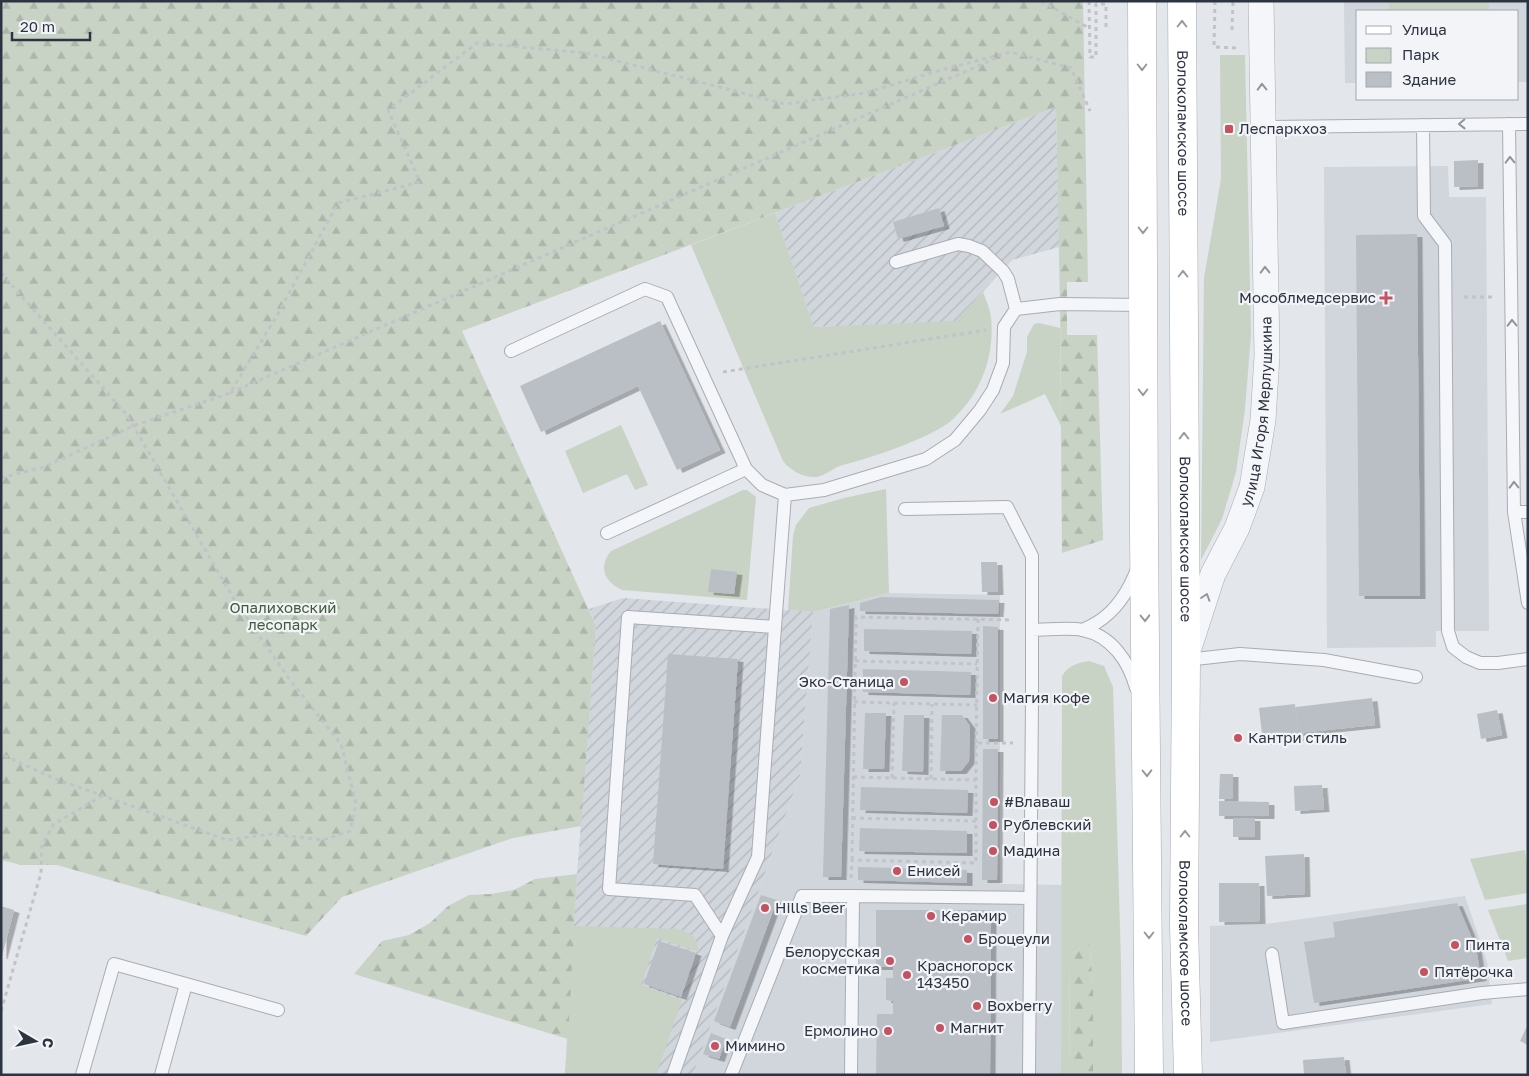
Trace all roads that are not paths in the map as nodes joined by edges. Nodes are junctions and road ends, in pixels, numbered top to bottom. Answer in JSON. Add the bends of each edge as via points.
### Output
{"nodes":[{"id":1,"x":1142,"y":1,"type":"edge"},
{"id":2,"x":1182,"y":1,"type":"edge"},
{"id":3,"x":1261,"y":1,"type":"edge"},
{"id":4,"x":1509,"y":124,"type":"junction"},
{"id":5,"x":1528,"y":124,"type":"edge"},
{"id":6,"x":1423,"y":125,"type":"junction"},
{"id":7,"x":1264,"y":127,"type":"junction"},
{"id":8,"x":896,"y":262,"type":"dead end"},
{"id":9,"x":1143,"y":305,"type":"junction"},
{"id":10,"x":1016,"y":309,"type":"junction"},
{"id":11,"x":511,"y":352,"type":"dead end"},
{"id":12,"x":746,"y":469,"type":"junction"},
{"id":13,"x":784,"y":495,"type":"junction"},
{"id":14,"x":905,"y":509,"type":"dead end"},
{"id":15,"x":1514,"y":512,"type":"junction"},
{"id":16,"x":1528,"y":512,"type":"edge"},
{"id":17,"x":607,"y":533,"type":"dead end"},
{"id":18,"x":1144,"y":535,"type":"junction"},
{"id":19,"x":1528,"y":603,"type":"edge"},
{"id":20,"x":1032,"y":625,"type":"junction"},
{"id":21,"x":774,"y":628,"type":"junction"},
{"id":22,"x":1082,"y":630,"type":"junction"},
{"id":23,"x":1528,"y":659,"type":"edge"},
{"id":24,"x":1186,"y":660,"type":"junction"},
{"id":25,"x":1416,"y":676,"type":"dead end"},
{"id":26,"x":1146,"y":724,"type":"junction"},
{"id":27,"x":852,"y":896,"type":"junction"},
{"id":28,"x":1030,"y":898,"type":"junction"},
{"id":29,"x":722,"y":936,"type":"junction"},
{"id":30,"x":1272,"y":954,"type":"dead end"},
{"id":31,"x":186,"y":984,"type":"junction"},
{"id":32,"x":1528,"y":989,"type":"edge"},
{"id":33,"x":278,"y":1010,"type":"dead end"},
{"id":34,"x":82,"y":1075,"type":"edge"},
{"id":35,"x":161,"y":1075,"type":"edge"},
{"id":36,"x":673,"y":1075,"type":"edge"},
{"id":37,"x":731,"y":1075,"type":"edge"},
{"id":38,"x":852,"y":1075,"type":"edge"},
{"id":39,"x":1029,"y":1075,"type":"edge"},
{"id":40,"x":1149,"y":1075,"type":"edge"},
{"id":41,"x":1188,"y":1075,"type":"edge"}],
"edges":[{"from":1,"to":9,"type":"main road","one_way":true},
{"from":24,"to":2,"type":"main road","name":"Волоколамское шоссе","one_way":true},
{"from":7,"to":3,"type":"street","name":"улица Игоря Мерлушкина","one_way":true},
{"from":4,"to":5,"type":"lane"},
{"from":4,"to":6,"type":"lane","one_way":true},
{"from":15,"to":4,"type":"lane","one_way":true},
{"from":6,"to":7,"type":"lane"},
{"from":6,"to":23,"type":"lane","via":[[1424,216],[1445,244],[1448,631],[1454,648],[1480,662]]},
{"from":24,"to":7,"type":"street","name":"улица Игоря Мерлушкина","one_way":true,"via":[[1213,574],[1237,528],[1252,487],[1263,420],[1266,356]]},
{"from":8,"to":10,"type":"lane","via":[[958,244],[982,251],[1008,279]]},
{"from":9,"to":10,"type":"lane","via":[[1060,304]]},
{"from":9,"to":18,"type":"main road","one_way":true},
{"from":10,"to":13,"type":"lane","via":[[1004,327],[1003,363],[993,390],[955,440],[926,459],[824,490]]},
{"from":11,"to":12,"type":"lane","via":[[646,289],[667,297]]},
{"from":12,"to":13,"type":"lane","via":[[762,485]]},
{"from":12,"to":17,"type":"lane"},
{"from":13,"to":21,"type":"lane"},
{"from":14,"to":20,"type":"lane","via":[[1007,507],[1032,556]]},
{"from":15,"to":16,"type":"lane"},
{"from":15,"to":19,"type":"lane"},
{"from":18,"to":22,"type":"lane","via":[[1137,571],[1121,601],[1109,614]]},
{"from":18,"to":26,"type":"main road","one_way":true},
{"from":20,"to":22,"type":"lane"},
{"from":20,"to":28,"type":"lane"},
{"from":21,"to":29,"type":"lane","via":[[758,857]]},
{"from":21,"to":29,"type":"lane","via":[[628,617],[609,889],[695,896]]},
{"from":22,"to":26,"type":"lane","via":[[1109,642],[1123,656],[1132,674]]},
{"from":24,"to":25,"type":"lane","via":[[1240,654],[1324,660]]},
{"from":41,"to":24,"type":"main road","name":"Волоколамское шоссе","one_way":true,"via":[[1184,926]]},
{"from":26,"to":40,"type":"main road","one_way":true},
{"from":27,"to":28,"type":"lane"},
{"from":27,"to":37,"type":"lane","via":[[802,896]]},
{"from":27,"to":38,"type":"lane"},
{"from":28,"to":39,"type":"lane"},
{"from":29,"to":36,"type":"lane"},
{"from":30,"to":32,"type":"lane","via":[[1283,1023]]},
{"from":31,"to":33,"type":"lane"},
{"from":31,"to":34,"type":"lane","via":[[114,964]]},
{"from":31,"to":35,"type":"lane"}]}
